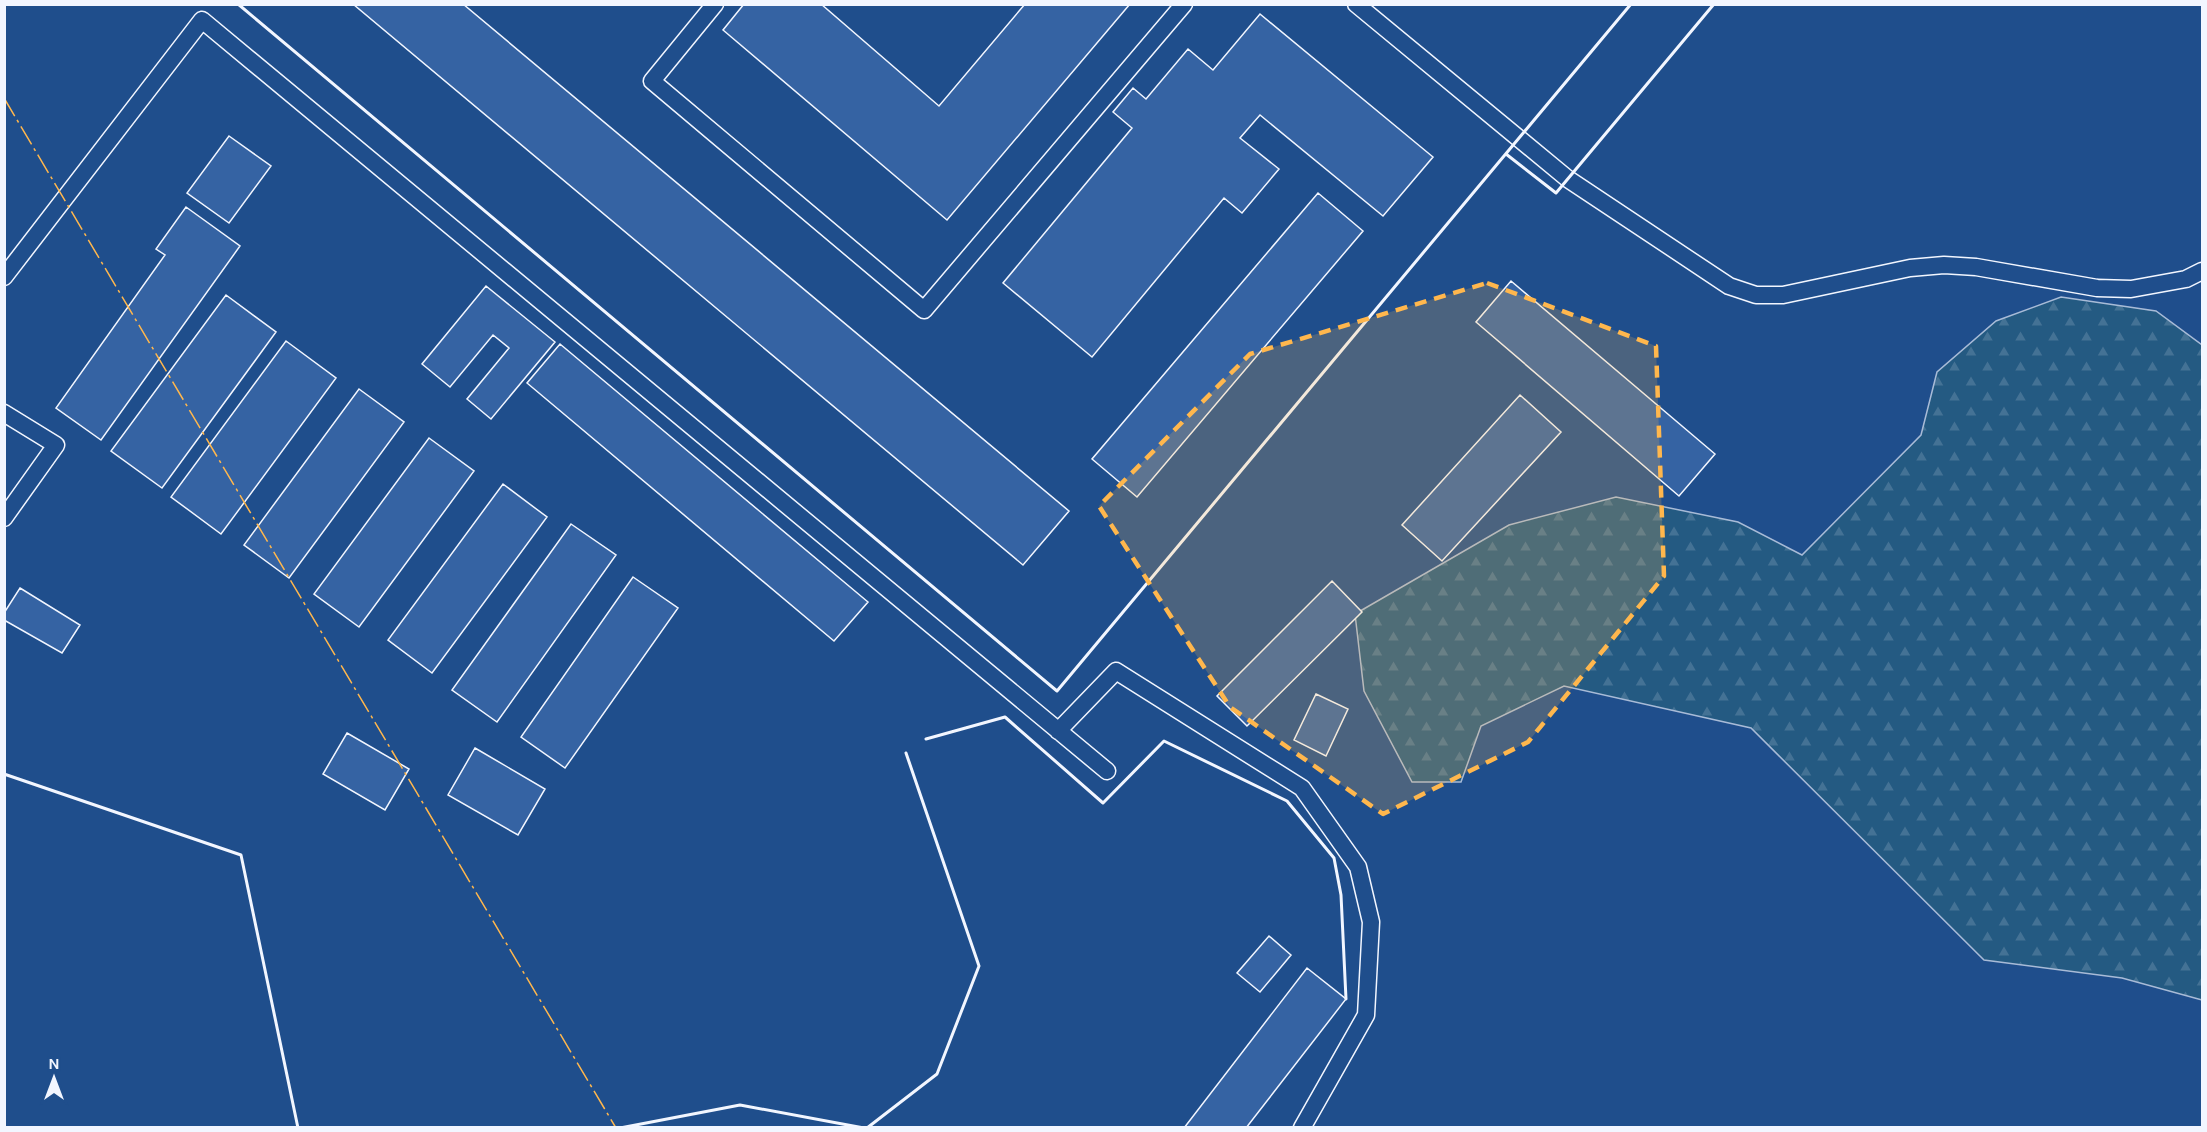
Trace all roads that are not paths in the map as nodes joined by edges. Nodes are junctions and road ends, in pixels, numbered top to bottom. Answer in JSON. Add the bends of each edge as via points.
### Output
{"nodes":[{"id":1,"x":715,"y":4,"type":"edge"},
{"id":2,"x":1184,"y":4,"type":"edge"},
{"id":3,"x":1356,"y":4,"type":"edge"},
{"id":4,"x":2202,"y":272,"type":"edge"},
{"id":5,"x":4,"y":276,"type":"edge"},
{"id":6,"x":4,"y":413,"type":"edge"},
{"id":7,"x":4,"y":518,"type":"edge"},
{"id":8,"x":1058,"y":731,"type":"junction"},
{"id":9,"x":1107,"y":771,"type":"dead end"},
{"id":10,"x":1302,"y":1128,"type":"edge"}],
"edges":[{"from":1,"to":2,"type":"lane","via":[[652,81],[924,310]]},
{"from":3,"to":4,"type":"lane","via":[[1568,179],[1729,286],[1756,295],[1783,295],[1910,268],[1944,265],[2097,288],[2131,289],[2186,279]]},
{"from":5,"to":8,"type":"lane","via":[[202,20]]},
{"from":6,"to":7,"type":"lane","via":[[56,445]]},
{"from":8,"to":9,"type":"lane"},
{"from":8,"to":10,"type":"lane","via":[[1116,671],[1302,788],[1358,867],[1371,922],[1366,1015]]}]}
